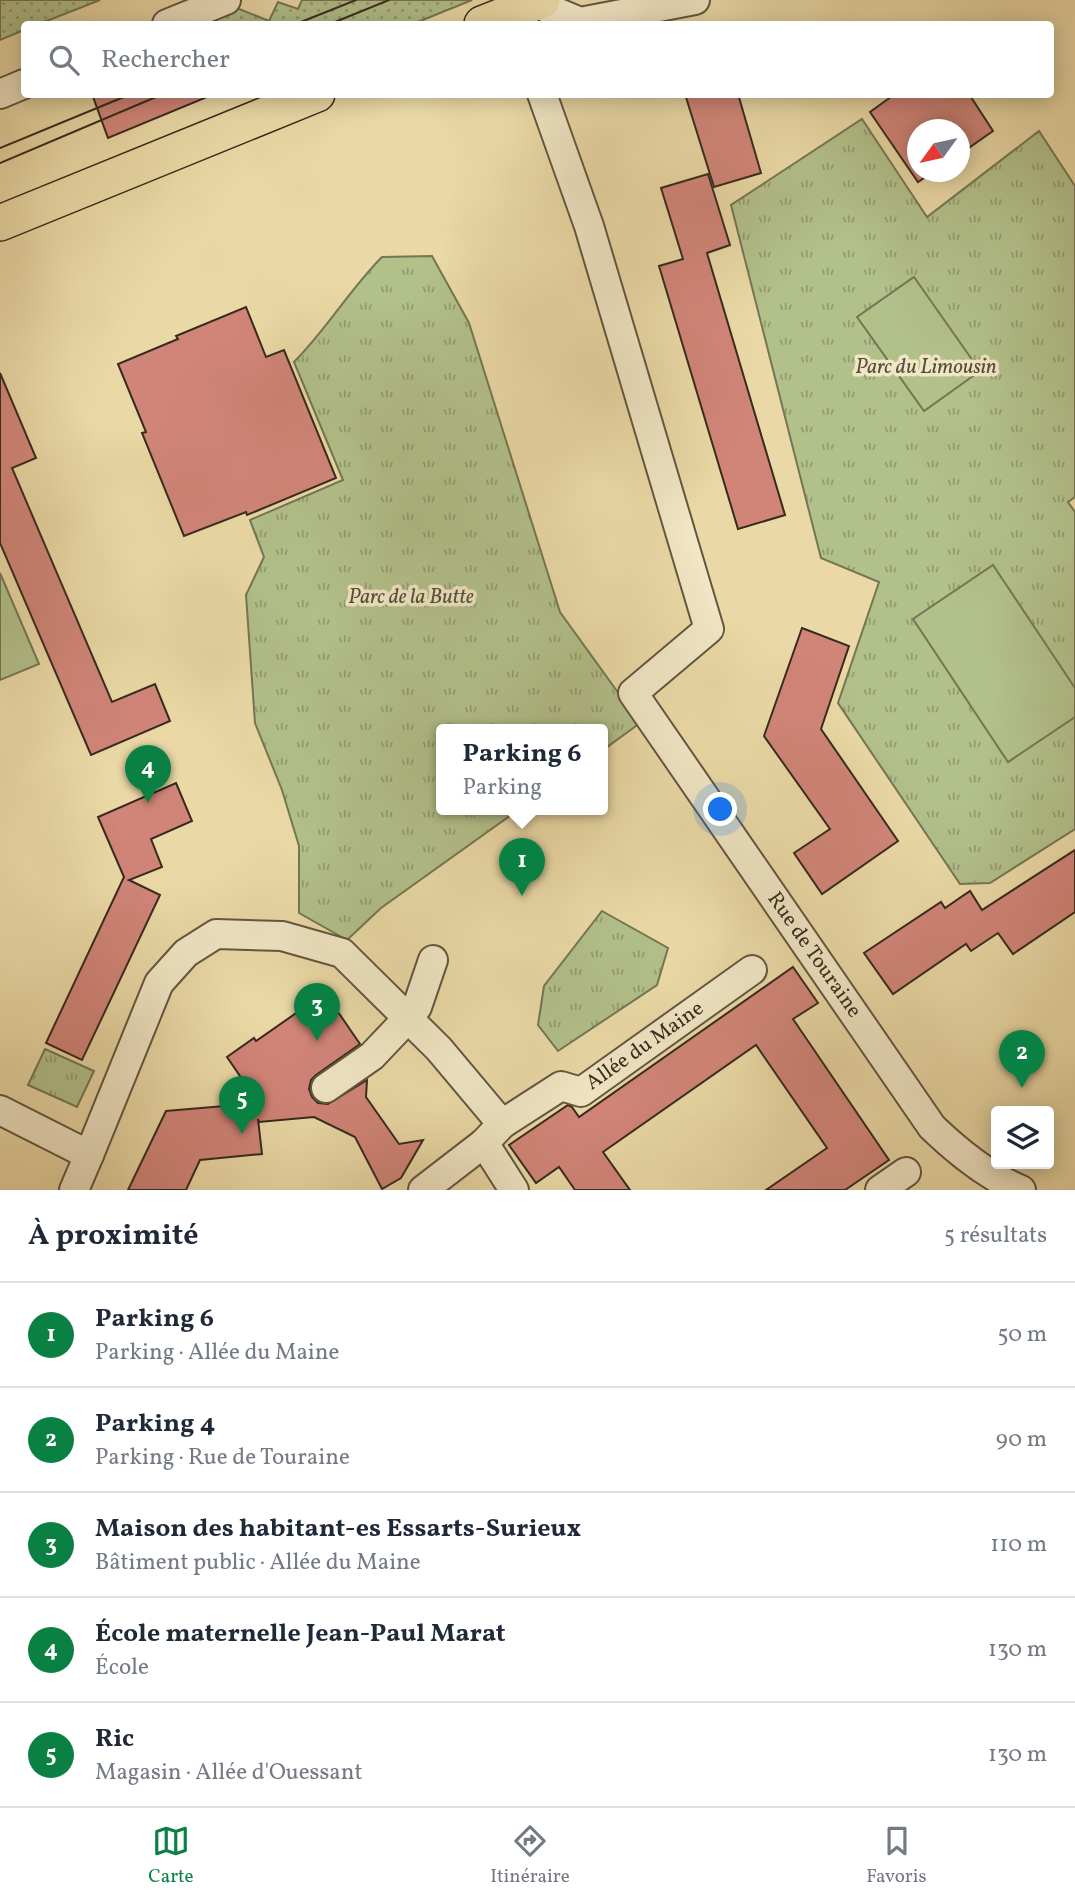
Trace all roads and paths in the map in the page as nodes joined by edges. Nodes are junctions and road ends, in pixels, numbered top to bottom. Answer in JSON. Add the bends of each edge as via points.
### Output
{"nodes":[{"id":1,"x":226,"y":0,"type":"edge"},
{"id":2,"x":695,"y":0,"type":"edge"},
{"id":3,"x":537,"y":1,"type":"edge"},
{"id":4,"x":583,"y":15,"type":"edge"},
{"id":5,"x":174,"y":21,"type":"edge"},
{"id":6,"x":489,"y":21,"type":"edge"},
{"id":7,"x":21,"y":85,"type":"edge"},
{"id":8,"x":0,"y":94,"type":"edge"},
{"id":9,"x":307,"y":98,"type":"edge"},
{"id":10,"x":543,"y":98,"type":"edge"},
{"id":11,"x":0,"y":223,"type":"edge"},
{"id":12,"x":433,"y":960,"type":"dead end"},
{"id":13,"x":752,"y":970,"type":"dead end"},
{"id":14,"x":414,"y":1017,"type":"junction"},
{"id":15,"x":326,"y":1088,"type":"dead end"},
{"id":16,"x":0,"y":1110,"type":"edge"},
{"id":17,"x":493,"y":1134,"type":"junction"},
{"id":18,"x":89,"y":1155,"type":"junction"},
{"id":19,"x":906,"y":1172,"type":"dead end"},
{"id":20,"x":74,"y":1190,"type":"edge"},
{"id":21,"x":423,"y":1190,"type":"edge"},
{"id":22,"x":514,"y":1190,"type":"edge"},
{"id":23,"x":880,"y":1190,"type":"edge"},
{"id":24,"x":1021,"y":1190,"type":"edge"}],
"edges":[{"from":1,"to":5,"type":"street"},
{"from":2,"to":4,"type":"street"},
{"from":3,"to":4,"type":"street"},
{"from":3,"to":6,"type":"main road"},
{"from":7,"to":8,"type":"street"},
{"from":9,"to":11,"type":"main road"},
{"from":10,"to":24,"type":"street","name":"Rue de Touraine","via":[[589,226],[709,629],[633,693],[932,1126],[958,1152]]},
{"from":12,"to":14,"type":"street"},
{"from":13,"to":17,"type":"street","name":"Allée du Maine","via":[[581,1092],[561,1086]]},
{"from":14,"to":15,"type":"street","via":[[372,1056]]},
{"from":14,"to":17,"type":"street"},
{"from":14,"to":18,"type":"street","via":[[342,953],[282,936],[216,934],[187,953],[159,983]]},
{"from":16,"to":18,"type":"street"},
{"from":17,"to":21,"type":"street"},
{"from":17,"to":22,"type":"street"},
{"from":18,"to":20,"type":"street"},
{"from":19,"to":23,"type":"street"}]}
